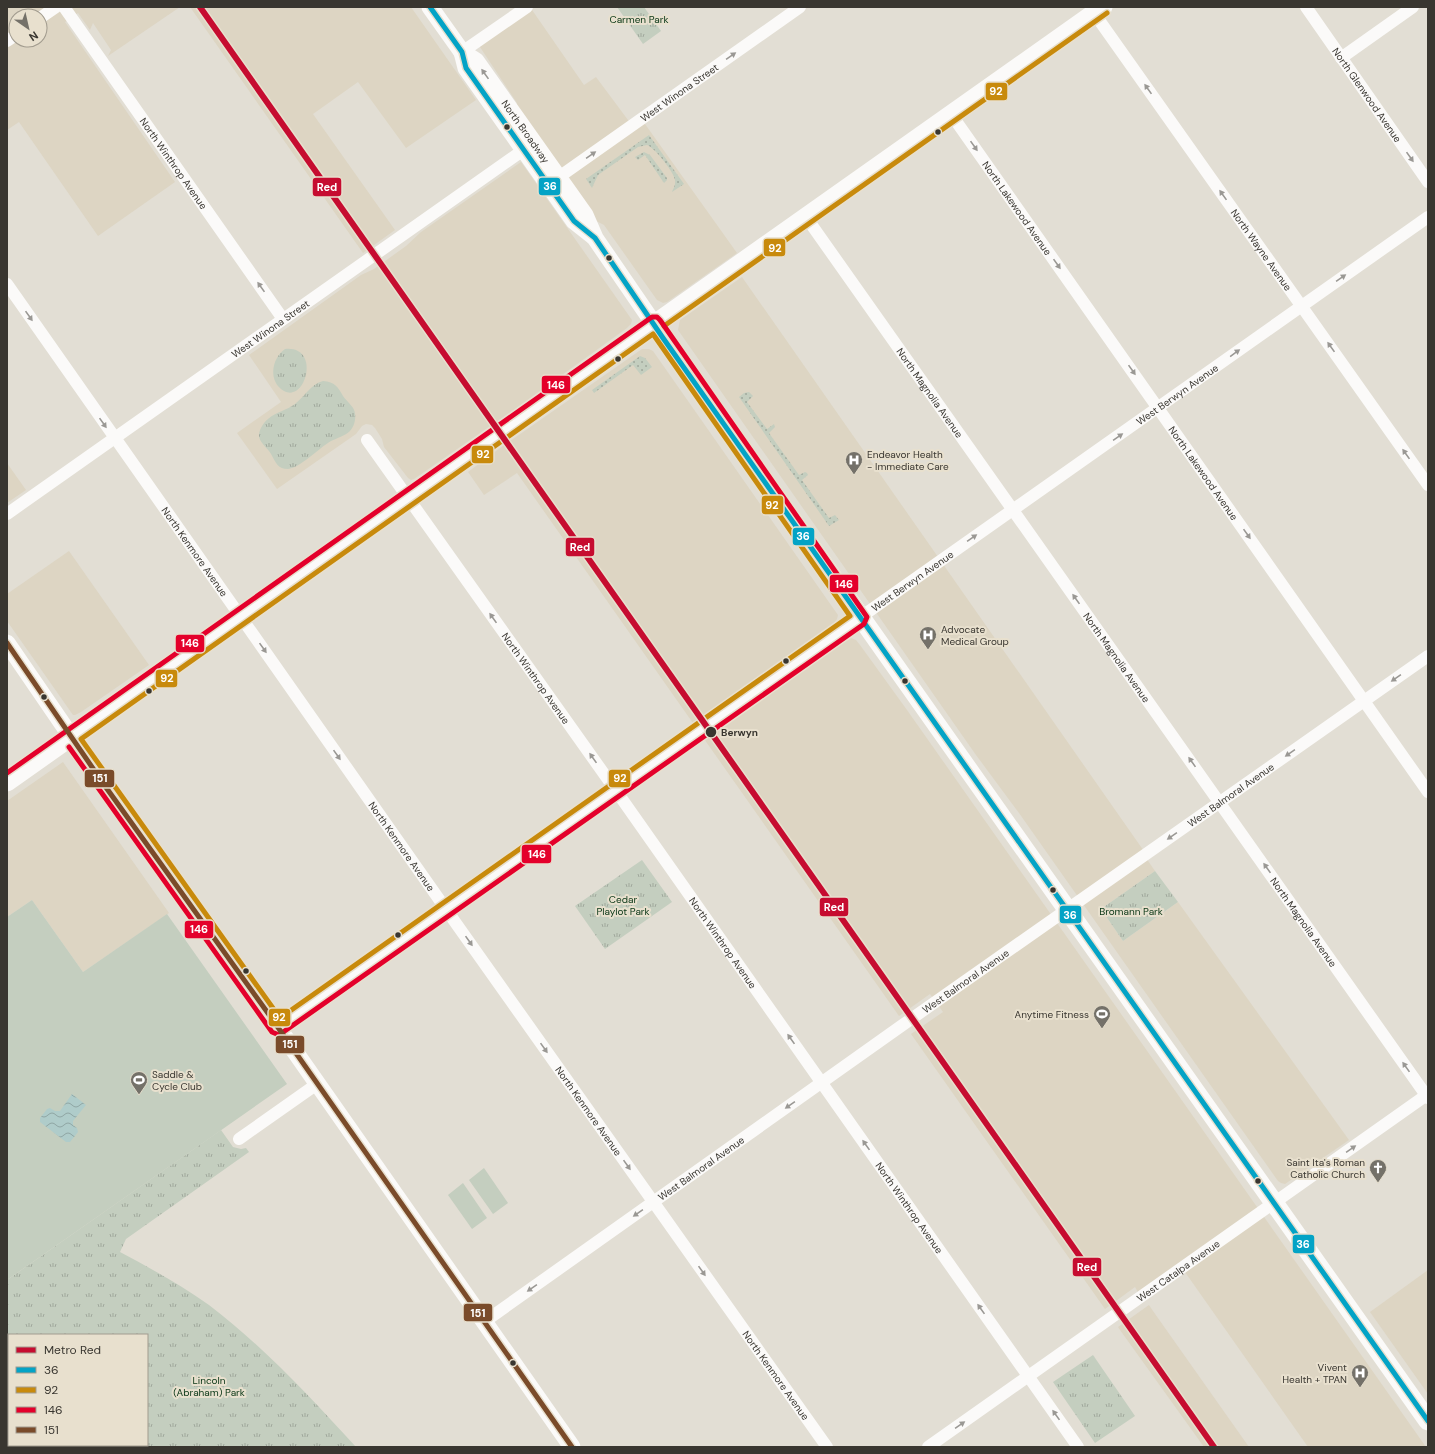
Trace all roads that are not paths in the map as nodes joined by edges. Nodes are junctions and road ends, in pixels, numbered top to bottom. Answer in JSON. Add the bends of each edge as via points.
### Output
{"nodes":[{"id":1,"x":64,"y":7,"type":"edge"},
{"id":2,"x":430,"y":7,"type":"edge"},
{"id":3,"x":527,"y":7,"type":"edge"},
{"id":4,"x":800,"y":7,"type":"edge"},
{"id":5,"x":1306,"y":7,"type":"edge"},
{"id":6,"x":1413,"y":7,"type":"edge"},
{"id":7,"x":1099,"y":10,"type":"edge"},
{"id":8,"x":462,"y":52,"type":"junction"},
{"id":9,"x":1341,"y":58,"type":"junction"},
{"id":10,"x":951,"y":114,"type":"junction"},
{"id":11,"x":529,"y":146,"type":"junction"},
{"id":12,"x":559,"y":178,"type":"junction"},
{"id":13,"x":1428,"y":182,"type":"edge"},
{"id":14,"x":1428,"y":216,"type":"edge"},
{"id":15,"x":806,"y":217,"type":"junction"},
{"id":16,"x":594,"y":238,"type":"junction"},
{"id":17,"x":7,"y":284,"type":"edge"},
{"id":18,"x":1302,"y":306,"type":"junction"},
{"id":19,"x":283,"y":319,"type":"junction"},
{"id":20,"x":654,"y":324,"type":"junction"},
{"id":21,"x":1158,"y":408,"type":"junction"},
{"id":22,"x":114,"y":438,"type":"junction"},
{"id":23,"x":367,"y":440,"type":"dead end"},
{"id":24,"x":1428,"y":486,"type":"edge"},
{"id":25,"x":408,"y":497,"type":"junction"},
{"id":26,"x":1013,"y":510,"type":"junction"},
{"id":27,"x":7,"y":514,"type":"edge"},
{"id":28,"x":240,"y":617,"type":"junction"},
{"id":29,"x":860,"y":618,"type":"junction"},
{"id":30,"x":7,"y":642,"type":"edge"},
{"id":31,"x":1428,"y":656,"type":"edge"},
{"id":32,"x":1364,"y":701,"type":"junction"},
{"id":33,"x":71,"y":737,"type":"junction"},
{"id":34,"x":7,"y":782,"type":"edge"},
{"id":35,"x":615,"y":790,"type":"junction"},
{"id":36,"x":1428,"y":792,"type":"edge"},
{"id":37,"x":1220,"y":802,"type":"junction"},
{"id":38,"x":446,"y":910,"type":"junction"},
{"id":39,"x":1068,"y":910,"type":"junction"},
{"id":40,"x":278,"y":1028,"type":"junction"},
{"id":41,"x":822,"y":1083,"type":"junction"},
{"id":42,"x":317,"y":1084,"type":"junction"},
{"id":43,"x":1427,"y":1096,"type":"edge"},
{"id":44,"x":238,"y":1139,"type":"dead end"},
{"id":45,"x":653,"y":1202,"type":"junction"},
{"id":46,"x":1274,"y":1203,"type":"junction"},
{"id":47,"x":484,"y":1322,"type":"junction"},
{"id":48,"x":1029,"y":1376,"type":"junction"},
{"id":49,"x":1428,"y":1421,"type":"edge"},
{"id":50,"x":572,"y":1447,"type":"edge"},
{"id":51,"x":827,"y":1447,"type":"edge"},
{"id":52,"x":928,"y":1447,"type":"edge"},
{"id":53,"x":1078,"y":1447,"type":"edge"}],
"edges":[{"from":19,"to":1,"type":"street","name":"North Winthrop Avenue","one_way":true},
{"from":2,"to":8,"type":"main road","name":"North Broadway"},
{"from":3,"to":8,"type":"street"},
{"from":12,"to":4,"type":"street","name":"West Winona Street","one_way":true},
{"from":5,"to":9,"type":"street","name":"North Glenwood Avenue"},
{"from":6,"to":9,"type":"street"},
{"from":7,"to":10,"type":"main road"},
{"from":18,"to":7,"type":"street","name":"North Wayne Avenue","one_way":true},
{"from":8,"to":11,"type":"main road","name":"North Broadway","via":[[476,61]]},
{"from":9,"to":13,"type":"street","name":"North Glenwood Avenue","one_way":true},
{"from":10,"to":15,"type":"main road"},
{"from":10,"to":21,"type":"street","name":"North Lakewood Avenue","one_way":true},
{"from":11,"to":12,"type":"main road","name":"North Broadway"},
{"from":11,"to":16,"type":"main road","name":"North Broadway","via":[[574,221]]},
{"from":11,"to":19,"type":"street","name":"West Winona Street"},
{"from":12,"to":16,"type":"main road","name":"North Broadway","via":[[585,215]]},
{"from":18,"to":14,"type":"street","name":"West Berwyn Avenue","one_way":true},
{"from":15,"to":20,"type":"main road"},
{"from":15,"to":26,"type":"street","name":"North Magnolia Avenue"},
{"from":16,"to":20,"type":"main road","name":"North Broadway"},
{"from":17,"to":22,"type":"street","name":"North Kenmore Avenue","one_way":true},
{"from":21,"to":18,"type":"street","name":"West Berwyn Avenue","one_way":true},
{"from":24,"to":18,"type":"street","name":"North Wayne Avenue","one_way":true},
{"from":19,"to":22,"type":"street","name":"West Winona Street"},
{"from":20,"to":25,"type":"main road"},
{"from":20,"to":29,"type":"main road","name":"North Broadway"},
{"from":26,"to":21,"type":"street","name":"West Berwyn Avenue","one_way":true},
{"from":21,"to":32,"type":"street","name":"North Lakewood Avenue","one_way":true},
{"from":22,"to":27,"type":"street","name":"West Winona Street"},
{"from":22,"to":28,"type":"street","name":"North Kenmore Avenue"},
{"from":23,"to":25,"type":"street","name":"North Winthrop Avenue"},
{"from":25,"to":28,"type":"main road"},
{"from":35,"to":25,"type":"street","name":"North Winthrop Avenue","one_way":true},
{"from":29,"to":26,"type":"street","name":"West Berwyn Avenue","one_way":true},
{"from":37,"to":26,"type":"street","name":"North Magnolia Avenue","one_way":true},
{"from":28,"to":33,"type":"main road"},
{"from":28,"to":38,"type":"street","name":"North Kenmore Avenue","one_way":true},
{"from":29,"to":35,"type":"street","name":"West Berwyn Avenue"},
{"from":29,"to":39,"type":"main road","name":"North Broadway"},
{"from":30,"to":33,"type":"main road"},
{"from":31,"to":32,"type":"street","name":"West Balmoral Avenue","one_way":true},
{"from":32,"to":36,"type":"street","name":"North Lakewood Avenue"},
{"from":32,"to":37,"type":"street","name":"West Balmoral Avenue","one_way":true},
{"from":33,"to":34,"type":"main road"},
{"from":33,"to":40,"type":"main road"},
{"from":35,"to":38,"type":"street","name":"West Berwyn Avenue"},
{"from":41,"to":35,"type":"street","name":"North Winthrop Avenue","one_way":true},
{"from":37,"to":39,"type":"street","name":"West Balmoral Avenue","one_way":true},
{"from":43,"to":37,"type":"street","name":"North Magnolia Avenue","one_way":true},
{"from":38,"to":40,"type":"street","name":"West Berwyn Avenue"},
{"from":38,"to":45,"type":"street","name":"North Kenmore Avenue","one_way":true},
{"from":39,"to":41,"type":"street","name":"West Balmoral Avenue"},
{"from":39,"to":46,"type":"main road","name":"North Broadway"},
{"from":40,"to":42,"type":"main road"},
{"from":41,"to":45,"type":"street","name":"West Balmoral Avenue","one_way":true},
{"from":48,"to":41,"type":"street","name":"North Winthrop Avenue","one_way":true},
{"from":42,"to":44,"type":"street"},
{"from":42,"to":47,"type":"main road"},
{"from":46,"to":43,"type":"street","name":"West Catalpa Avenue","one_way":true},
{"from":45,"to":47,"type":"street","name":"West Balmoral Avenue","one_way":true},
{"from":45,"to":51,"type":"street","name":"North Kenmore Avenue","one_way":true},
{"from":46,"to":48,"type":"street","name":"West Catalpa Avenue"},
{"from":46,"to":49,"type":"main road","name":"North Broadway"},
{"from":47,"to":50,"type":"main road"},
{"from":52,"to":48,"type":"street","name":"West Catalpa Avenue","one_way":true},
{"from":53,"to":48,"type":"street","name":"North Winthrop Avenue","one_way":true}]}
